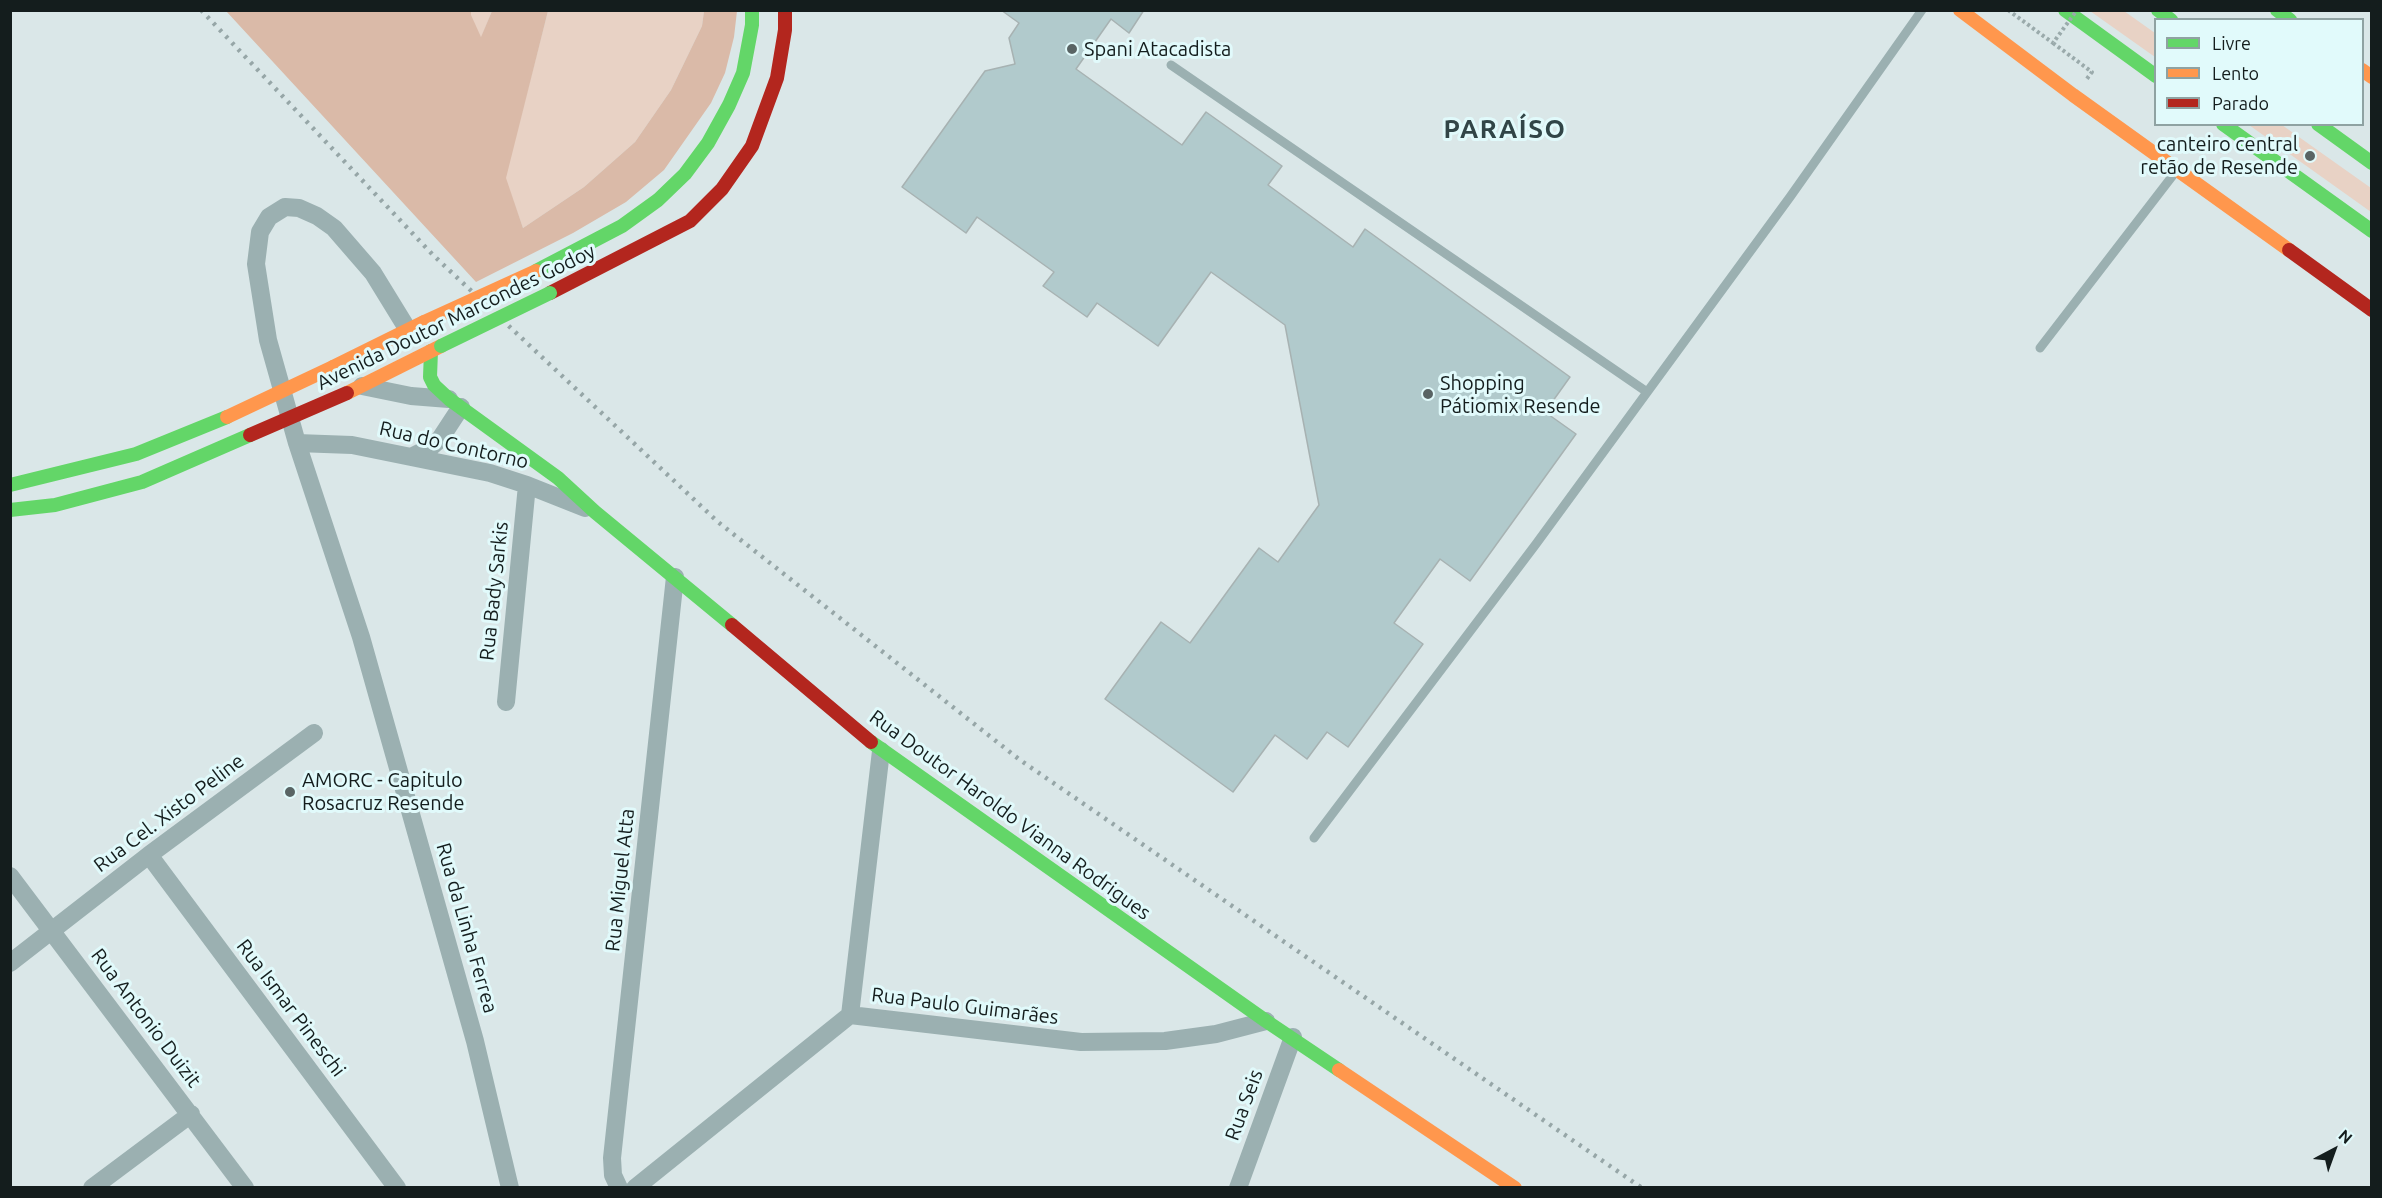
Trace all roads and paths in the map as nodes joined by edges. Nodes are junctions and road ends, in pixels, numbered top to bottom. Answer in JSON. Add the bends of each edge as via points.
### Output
{"nodes":[{"id":1,"x":752,"y":10,"type":"edge"},
{"id":2,"x":785,"y":10,"type":"edge"},
{"id":3,"x":1922,"y":10,"type":"edge"},
{"id":4,"x":1960,"y":10,"type":"edge"},
{"id":5,"x":2008,"y":10,"type":"edge"},
{"id":6,"x":2065,"y":10,"type":"edge"},
{"id":7,"x":2077,"y":10,"type":"edge"},
{"id":8,"x":1170,"y":65,"type":"dead end"},
{"id":9,"x":2154,"y":75,"type":"edge"},
{"id":10,"x":2226,"y":126,"type":"edge"},
{"id":11,"x":2321,"y":126,"type":"edge"},
{"id":12,"x":2372,"y":163,"type":"edge"},
{"id":13,"x":2176,"y":170,"type":"junction"},
{"id":14,"x":2372,"y":231,"type":"edge"},
{"id":15,"x":2372,"y":310,"type":"edge"},
{"id":16,"x":416,"y":326,"type":"junction"},
{"id":17,"x":2040,"y":348,"type":"dead end"},
{"id":18,"x":436,"y":349,"type":"junction"},
{"id":19,"x":354,"y":389,"type":"junction"},
{"id":20,"x":1647,"y":392,"type":"junction"},
{"id":21,"x":455,"y":403,"type":"junction"},
{"id":22,"x":297,"y":443,"type":"junction"},
{"id":23,"x":411,"y":457,"type":"junction"},
{"id":24,"x":10,"y":485,"type":"edge"},
{"id":25,"x":527,"y":485,"type":"junction"},
{"id":26,"x":10,"y":510,"type":"edge"},
{"id":27,"x":596,"y":512,"type":"junction"},
{"id":28,"x":675,"y":577,"type":"junction"},
{"id":29,"x":506,"y":702,"type":"dead end"},
{"id":30,"x":314,"y":733,"type":"dead end"},
{"id":31,"x":881,"y":751,"type":"junction"},
{"id":32,"x":1314,"y":838,"type":"dead end"},
{"id":33,"x":149,"y":855,"type":"junction"},
{"id":34,"x":10,"y":876,"type":"edge"},
{"id":35,"x":53,"y":932,"type":"junction"},
{"id":36,"x":10,"y":963,"type":"edge"},
{"id":37,"x":850,"y":1015,"type":"junction"},
{"id":38,"x":1266,"y":1021,"type":"junction"},
{"id":39,"x":1293,"y":1038,"type":"junction"},
{"id":40,"x":191,"y":1114,"type":"junction"},
{"id":41,"x":93,"y":1188,"type":"edge"},
{"id":42,"x":245,"y":1188,"type":"edge"},
{"id":43,"x":397,"y":1188,"type":"edge"},
{"id":44,"x":510,"y":1188,"type":"edge"},
{"id":45,"x":619,"y":1188,"type":"edge"},
{"id":46,"x":635,"y":1188,"type":"edge"},
{"id":47,"x":1238,"y":1188,"type":"edge"},
{"id":48,"x":1515,"y":1188,"type":"edge"}],
"edges":[{"from":1,"to":16,"type":"main road","name":"Avenida Doutor Marcondes Godoy","bridge":true,"via":[[742,73],[729,105],[685,174],[658,200],[622,226],[536,272]]},
{"from":2,"to":18,"type":"main road","name":"Avenida Doutor Marcondes Godoy","bridge":true,"via":[[777,78],[752,146],[722,189],[690,221]]},
{"from":3,"to":20,"type":"lane"},
{"from":4,"to":13,"type":"main road"},
{"from":5,"to":7,"type":"path","bridge":true,"via":[[2053,43]]},
{"from":6,"to":9,"type":"main road"},
{"from":8,"to":20,"type":"lane"},
{"from":10,"to":14,"type":"main road"},
{"from":11,"to":12,"type":"main road"},
{"from":13,"to":15,"type":"main road"},
{"from":13,"to":17,"type":"lane"},
{"from":16,"to":22,"type":"street","name":"Rua da Linha Ferrea","via":[[334,228],[299,208],[285,207],[269,217],[260,232],[256,264],[268,340]]},
{"from":16,"to":24,"type":"main road","name":"Avenida Doutor Marcondes Godoy","bridge":true,"via":[[227,417],[136,454]]},
{"from":18,"to":19,"type":"main road","name":"Avenida Doutor Marcondes Godoy"},
{"from":18,"to":21,"type":"main road","name":"Rua Doutor Haroldo Vianna Rodrigues","via":[[430,377]]},
{"from":19,"to":21,"type":"street"},
{"from":19,"to":26,"type":"main road","name":"Avenida Doutor Marcondes Godoy","bridge":true,"via":[[142,482],[54,505]]},
{"from":20,"to":32,"type":"lane"},
{"from":21,"to":23,"type":"street","via":[[446,432],[431,447]]},
{"from":21,"to":27,"type":"main road","name":"Rua Doutor Haroldo Vianna Rodrigues","via":[[558,478]]},
{"from":22,"to":23,"type":"street","name":"Rua do Contorno","via":[[352,445]]},
{"from":22,"to":44,"type":"street","name":"Rua da Linha Ferrea","via":[[361,637],[476,1041]]},
{"from":23,"to":25,"type":"street","name":"Rua do Contorno"},
{"from":25,"to":27,"type":"street","name":"Rua do Contorno"},
{"from":25,"to":29,"type":"street","name":"Rua Bady Sarkis"},
{"from":27,"to":28,"type":"main road","name":"Rua Doutor Haroldo Vianna Rodrigues"},
{"from":28,"to":31,"type":"main road","name":"Rua Doutor Haroldo Vianna Rodrigues"},
{"from":28,"to":45,"type":"street","name":"Rua Miguel Atta","via":[[612,1158]]},
{"from":30,"to":33,"type":"street","name":"Rua Cel. Xisto Peline"},
{"from":31,"to":37,"type":"street","name":"Rua Paulo Guimarães"},
{"from":31,"to":38,"type":"main road","name":"Rua Doutor Haroldo Vianna Rodrigues"},
{"from":33,"to":35,"type":"street","name":"Rua Cel. Xisto Peline"},
{"from":33,"to":43,"type":"street","name":"Rua Ismar Pineschi"},
{"from":34,"to":35,"type":"street","name":"Rua Antonio Duizit"},
{"from":35,"to":36,"type":"street","name":"Rua Cel. Xisto Peline"},
{"from":35,"to":40,"type":"street","name":"Rua Antonio Duizit"},
{"from":37,"to":38,"type":"street","name":"Rua Paulo Guimarães","via":[[1081,1042],[1165,1041],[1216,1034]]},
{"from":37,"to":46,"type":"street"},
{"from":38,"to":39,"type":"main road","name":"Rua Doutor Haroldo Vianna Rodrigues"},
{"from":39,"to":47,"type":"street","name":"Rua Seis"},
{"from":39,"to":48,"type":"main road","name":"Rua Doutor Haroldo Vianna Rodrigues"},
{"from":40,"to":41,"type":"street"},
{"from":40,"to":42,"type":"street","name":"Rua Antonio Duizit"}]}
